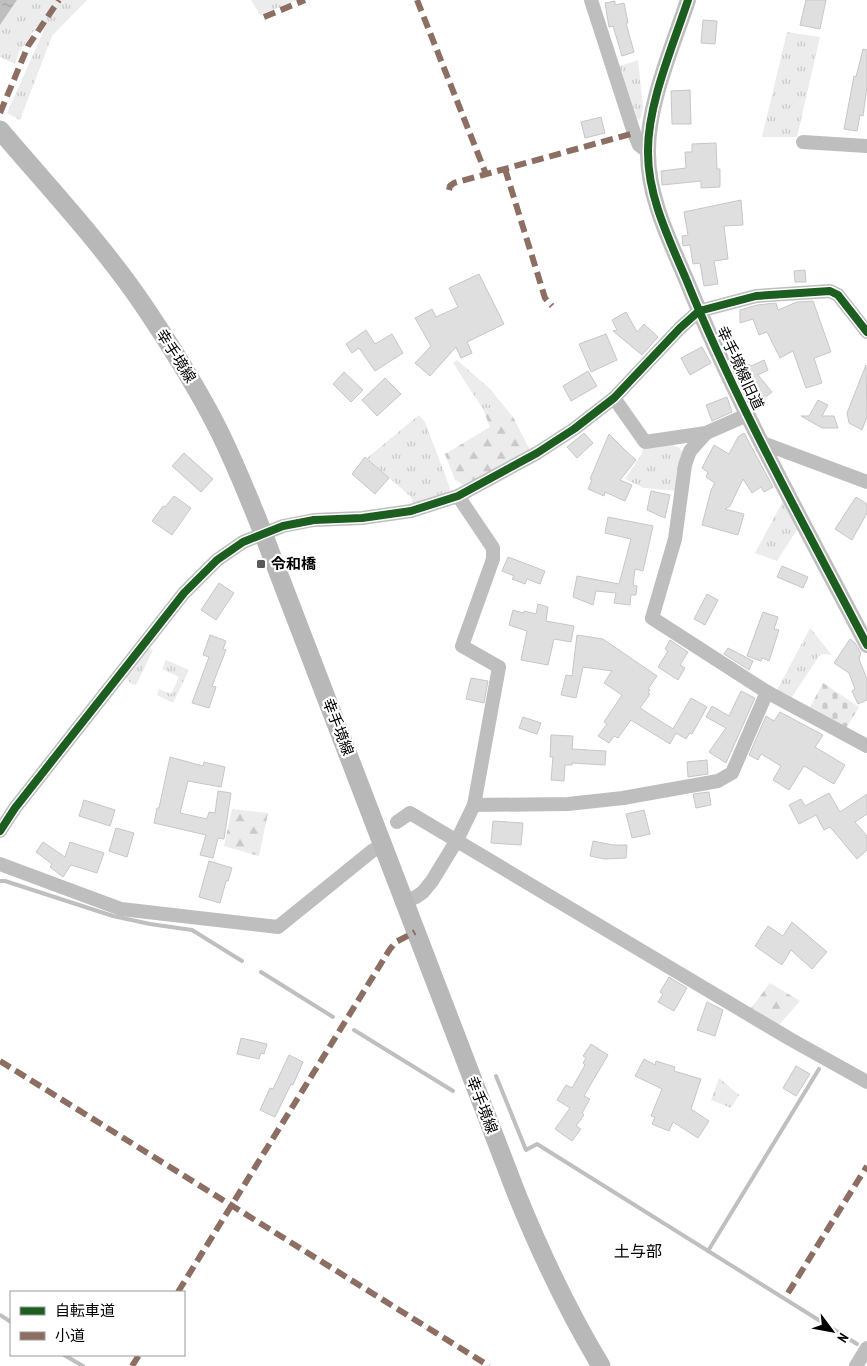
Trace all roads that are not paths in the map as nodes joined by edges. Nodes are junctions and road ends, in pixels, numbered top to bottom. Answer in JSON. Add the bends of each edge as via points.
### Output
{"nodes":[{"id":1,"x":591,"y":0,"type":"edge"},
{"id":2,"x":688,"y":0,"type":"edge"},
{"id":3,"x":0,"y":130,"type":"edge"},
{"id":4,"x":803,"y":142,"type":"dead end"},
{"id":5,"x":867,"y":146,"type":"edge"},
{"id":6,"x":648,"y":152,"type":"junction"},
{"id":7,"x":698,"y":311,"type":"junction"},
{"id":8,"x":867,"y":332,"type":"edge"},
{"id":9,"x":614,"y":398,"type":"junction"},
{"id":10,"x":747,"y":415,"type":"junction"},
{"id":11,"x":706,"y":433,"type":"junction"},
{"id":12,"x":760,"y":442,"type":"junction"},
{"id":13,"x":867,"y":482,"type":"edge"},
{"id":14,"x":458,"y":496,"type":"junction"},
{"id":15,"x":263,"y":533,"type":"junction"},
{"id":16,"x":867,"y":645,"type":"edge"},
{"id":17,"x":767,"y":692,"type":"junction"},
{"id":18,"x":867,"y":746,"type":"edge"},
{"id":19,"x":474,"y":805,"type":"junction"},
{"id":20,"x":397,"y":822,"type":"dead end"},
{"id":21,"x":0,"y":830,"type":"edge"},
{"id":22,"x":457,"y":840,"type":"junction"},
{"id":23,"x":383,"y":845,"type":"junction"},
{"id":24,"x":0,"y":864,"type":"edge"},
{"id":25,"x":404,"y":902,"type":"junction"},
{"id":26,"x":867,"y":1082,"type":"edge"},
{"id":27,"x":867,"y":1348,"type":"edge"},
{"id":28,"x":601,"y":1366,"type":"edge"},
{"id":29,"x":856,"y":1366,"type":"edge"}],
"edges":[{"from":1,"to":6,"type":"street","via":[[634,133],[639,145]]},
{"from":2,"to":6,"type":"street","name":"幸手境線旧道","via":[[654,102]]},
{"from":3,"to":15,"type":"main road","name":"幸手境線","via":[[91,238],[147,311],[216,424]]},
{"from":4,"to":5,"type":"street"},
{"from":6,"to":7,"type":"street","name":"幸手境線旧道","via":[[652,190]]},
{"from":7,"to":8,"type":"street","via":[[756,296],[830,291],[838,295]]},
{"from":7,"to":9,"type":"street"},
{"from":7,"to":10,"type":"street","name":"幸手境線旧道"},
{"from":9,"to":11,"type":"street","via":[[645,442]]},
{"from":9,"to":14,"type":"street","via":[[537,453]]},
{"from":10,"to":11,"type":"street"},
{"from":10,"to":12,"type":"street","name":"幸手境線旧道"},
{"from":11,"to":17,"type":"street","via":[[690,451],[685,465],[675,539],[652,618]]},
{"from":12,"to":13,"type":"street"},
{"from":12,"to":16,"type":"street","name":"幸手境線旧道"},
{"from":14,"to":15,"type":"street","via":[[411,511],[314,520]]},
{"from":14,"to":19,"type":"street","via":[[493,548],[493,559],[462,646],[498,667]]},
{"from":15,"to":21,"type":"street","via":[[217,560],[184,592]]},
{"from":15,"to":23,"type":"main road","name":"幸手境線"},
{"from":17,"to":18,"type":"street"},
{"from":17,"to":19,"type":"street","via":[[732,773],[718,781],[568,804]]},
{"from":19,"to":22,"type":"street"},
{"from":20,"to":22,"type":"street","via":[[410,813]]},
{"from":22,"to":25,"type":"street","via":[[423,892]]},
{"from":22,"to":26,"type":"street","via":[[591,922]]},
{"from":23,"to":24,"type":"street","via":[[278,927],[121,910]]},
{"from":23,"to":25,"type":"main road","name":"幸手境線"},
{"from":25,"to":28,"type":"main road","name":"幸手境線","via":[[536,1241]]},
{"from":27,"to":29,"type":"street"}]}
